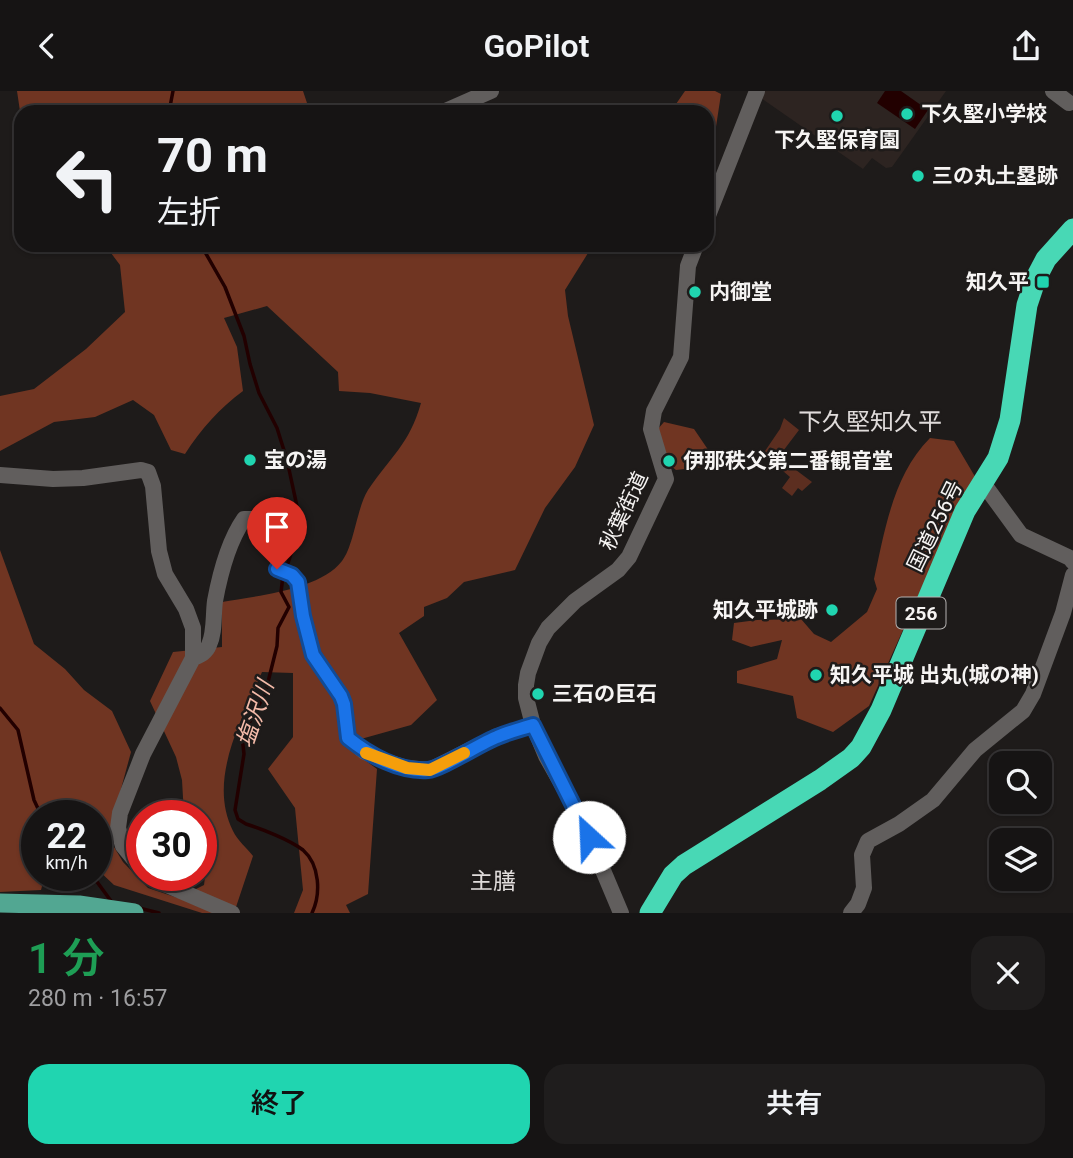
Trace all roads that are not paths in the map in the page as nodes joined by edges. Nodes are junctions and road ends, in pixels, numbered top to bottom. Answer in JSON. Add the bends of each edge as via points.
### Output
{"nodes":[{"id":1,"x":491,"y":91,"type":"edge"},
{"id":2,"x":757,"y":91,"type":"edge"},
{"id":3,"x":1053,"y":91,"type":"edge"},
{"id":4,"x":1069,"y":103,"type":"dead end"},
{"id":5,"x":459,"y":105,"type":"edge"},
{"id":6,"x":714,"y":200,"type":"edge"},
{"id":7,"x":1073,"y":229,"type":"edge"},
{"id":8,"x":693,"y":252,"type":"edge"},
{"id":9,"x":0,"y":475,"type":"edge"},
{"id":10,"x":983,"y":484,"type":"junction"},
{"id":11,"x":254,"y":519,"type":"dead end"},
{"id":12,"x":1073,"y":562,"type":"edge"},
{"id":13,"x":284,"y":572,"type":"dead end"},
{"id":14,"x":1073,"y":575,"type":"edge"},
{"id":15,"x":193,"y":658,"type":"junction"},
{"id":16,"x":533,"y":725,"type":"junction"},
{"id":17,"x":126,"y":851,"type":"edge"},
{"id":18,"x":181,"y":891,"type":"edge"},
{"id":19,"x":0,"y":903,"type":"edge"},
{"id":20,"x":134,"y":913,"type":"edge"},
{"id":21,"x":232,"y":913,"type":"edge"},
{"id":22,"x":621,"y":913,"type":"edge"},
{"id":23,"x":650,"y":913,"type":"edge"},
{"id":24,"x":851,"y":913,"type":"edge"}],
"edges":[{"from":1,"to":5,"type":"street"},
{"from":2,"to":6,"type":"street"},
{"from":3,"to":4,"type":"street"},
{"from":7,"to":10,"type":"highway","name":"国道256号","number":"256","via":[[1036,278],[1027,305],[1010,420],[998,458]]},
{"from":8,"to":16,"type":"street","name":"秋葉街道","via":[[688,266],[681,357],[654,411],[651,429],[666,479],[629,557],[575,601],[539,643],[526,685]]},
{"from":9,"to":15,"type":"street","via":[[53,479],[148,472],[159,551],[165,574],[193,628]]},
{"from":10,"to":12,"type":"street","via":[[1021,535]]},
{"from":10,"to":23,"type":"highway","name":"国道256号","number":"256","via":[[965,511],[861,747],[820,780],[684,865]]},
{"from":11,"to":15,"type":"street","via":[[244,519],[236,530],[215,601],[212,638],[208,648]]},
{"from":13,"to":16,"type":"street","via":[[298,582],[313,655],[344,704],[348,738],[365,752],[407,768],[430,770],[498,736]]},
{"from":14,"to":24,"type":"street","via":[[1068,601],[1023,711],[975,750],[933,800],[868,841],[862,855],[864,888]]},
{"from":15,"to":17,"type":"street","via":[[143,754],[120,813],[118,828]]},
{"from":16,"to":22,"type":"street","name":"秋葉街道","via":[[581,818]]},
{"from":18,"to":21,"type":"street"},
{"from":19,"to":20,"type":"main road","via":[[79,905]]}]}
